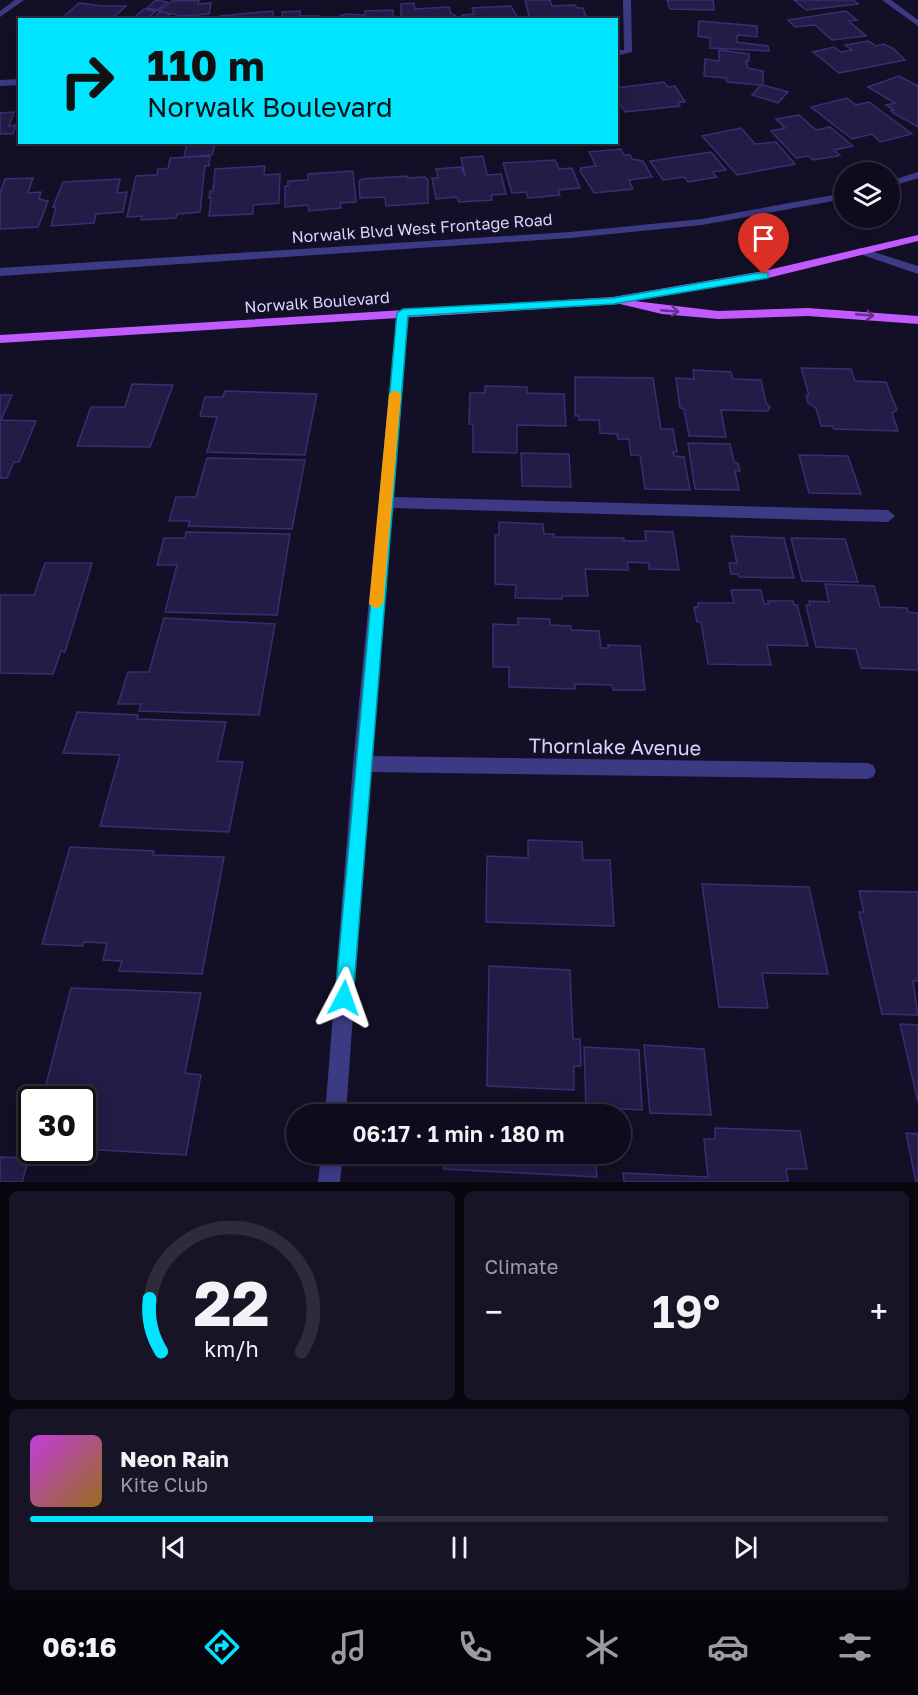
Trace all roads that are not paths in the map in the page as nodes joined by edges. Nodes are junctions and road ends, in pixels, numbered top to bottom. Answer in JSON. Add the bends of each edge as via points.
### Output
{"nodes":[{"id":1,"x":20,"y":0,"type":"edge"},
{"id":2,"x":627,"y":0,"type":"edge"},
{"id":3,"x":886,"y":0,"type":"edge"},
{"id":4,"x":0,"y":15,"type":"edge"},
{"id":5,"x":918,"y":24,"type":"edge"},
{"id":6,"x":618,"y":53,"type":"edge"},
{"id":7,"x":18,"y":82,"type":"edge"},
{"id":8,"x":0,"y":83,"type":"edge"},
{"id":9,"x":918,"y":175,"type":"edge"},
{"id":10,"x":900,"y":181,"type":"edge"},
{"id":11,"x":834,"y":198,"type":"edge"},
{"id":12,"x":918,"y":238,"type":"edge"},
{"id":13,"x":861,"y":251,"type":"junction"},
{"id":14,"x":918,"y":270,"type":"edge"},
{"id":15,"x":0,"y":272,"type":"edge"},
{"id":16,"x":613,"y":301,"type":"junction"},
{"id":17,"x":403,"y":313,"type":"junction"},
{"id":18,"x":918,"y":320,"type":"edge"},
{"id":19,"x":0,"y":339,"type":"edge"},
{"id":20,"x":385,"y":502,"type":"junction"},
{"id":21,"x":888,"y":516,"type":"dead end"},
{"id":22,"x":362,"y":764,"type":"junction"},
{"id":23,"x":867,"y":771,"type":"dead end"},
{"id":24,"x":336,"y":1104,"type":"edge"},
{"id":25,"x":331,"y":1164,"type":"edge"},
{"id":26,"x":329,"y":1182,"type":"edge"}],
"edges":[{"from":1,"to":4,"type":"street"},
{"from":2,"to":6,"type":"street","via":[[628,52]]},
{"from":3,"to":5,"type":"street"},
{"from":7,"to":8,"type":"street"},
{"from":9,"to":10,"type":"street"},
{"from":11,"to":15,"type":"street","name":"Norwalk Blvd West Frontage Road","via":[[702,222],[570,235]]},
{"from":12,"to":13,"type":"main road","name":"Norwalk Boulevard"},
{"from":13,"to":14,"type":"street"},
{"from":13,"to":16,"type":"main road","name":"Norwalk Boulevard","via":[[764,275]]},
{"from":16,"to":17,"type":"main road","name":"Norwalk Boulevard"},
{"from":16,"to":18,"type":"main road","one_way":true,"via":[[718,315],[808,312]]},
{"from":17,"to":19,"type":"main road","name":"Norwalk Boulevard"},
{"from":17,"to":20,"type":"street"},
{"from":20,"to":21,"type":"street"},
{"from":20,"to":22,"type":"street"},
{"from":22,"to":23,"type":"street","name":"Thornlake Avenue"},
{"from":22,"to":24,"type":"street"},
{"from":25,"to":26,"type":"street"}]}
